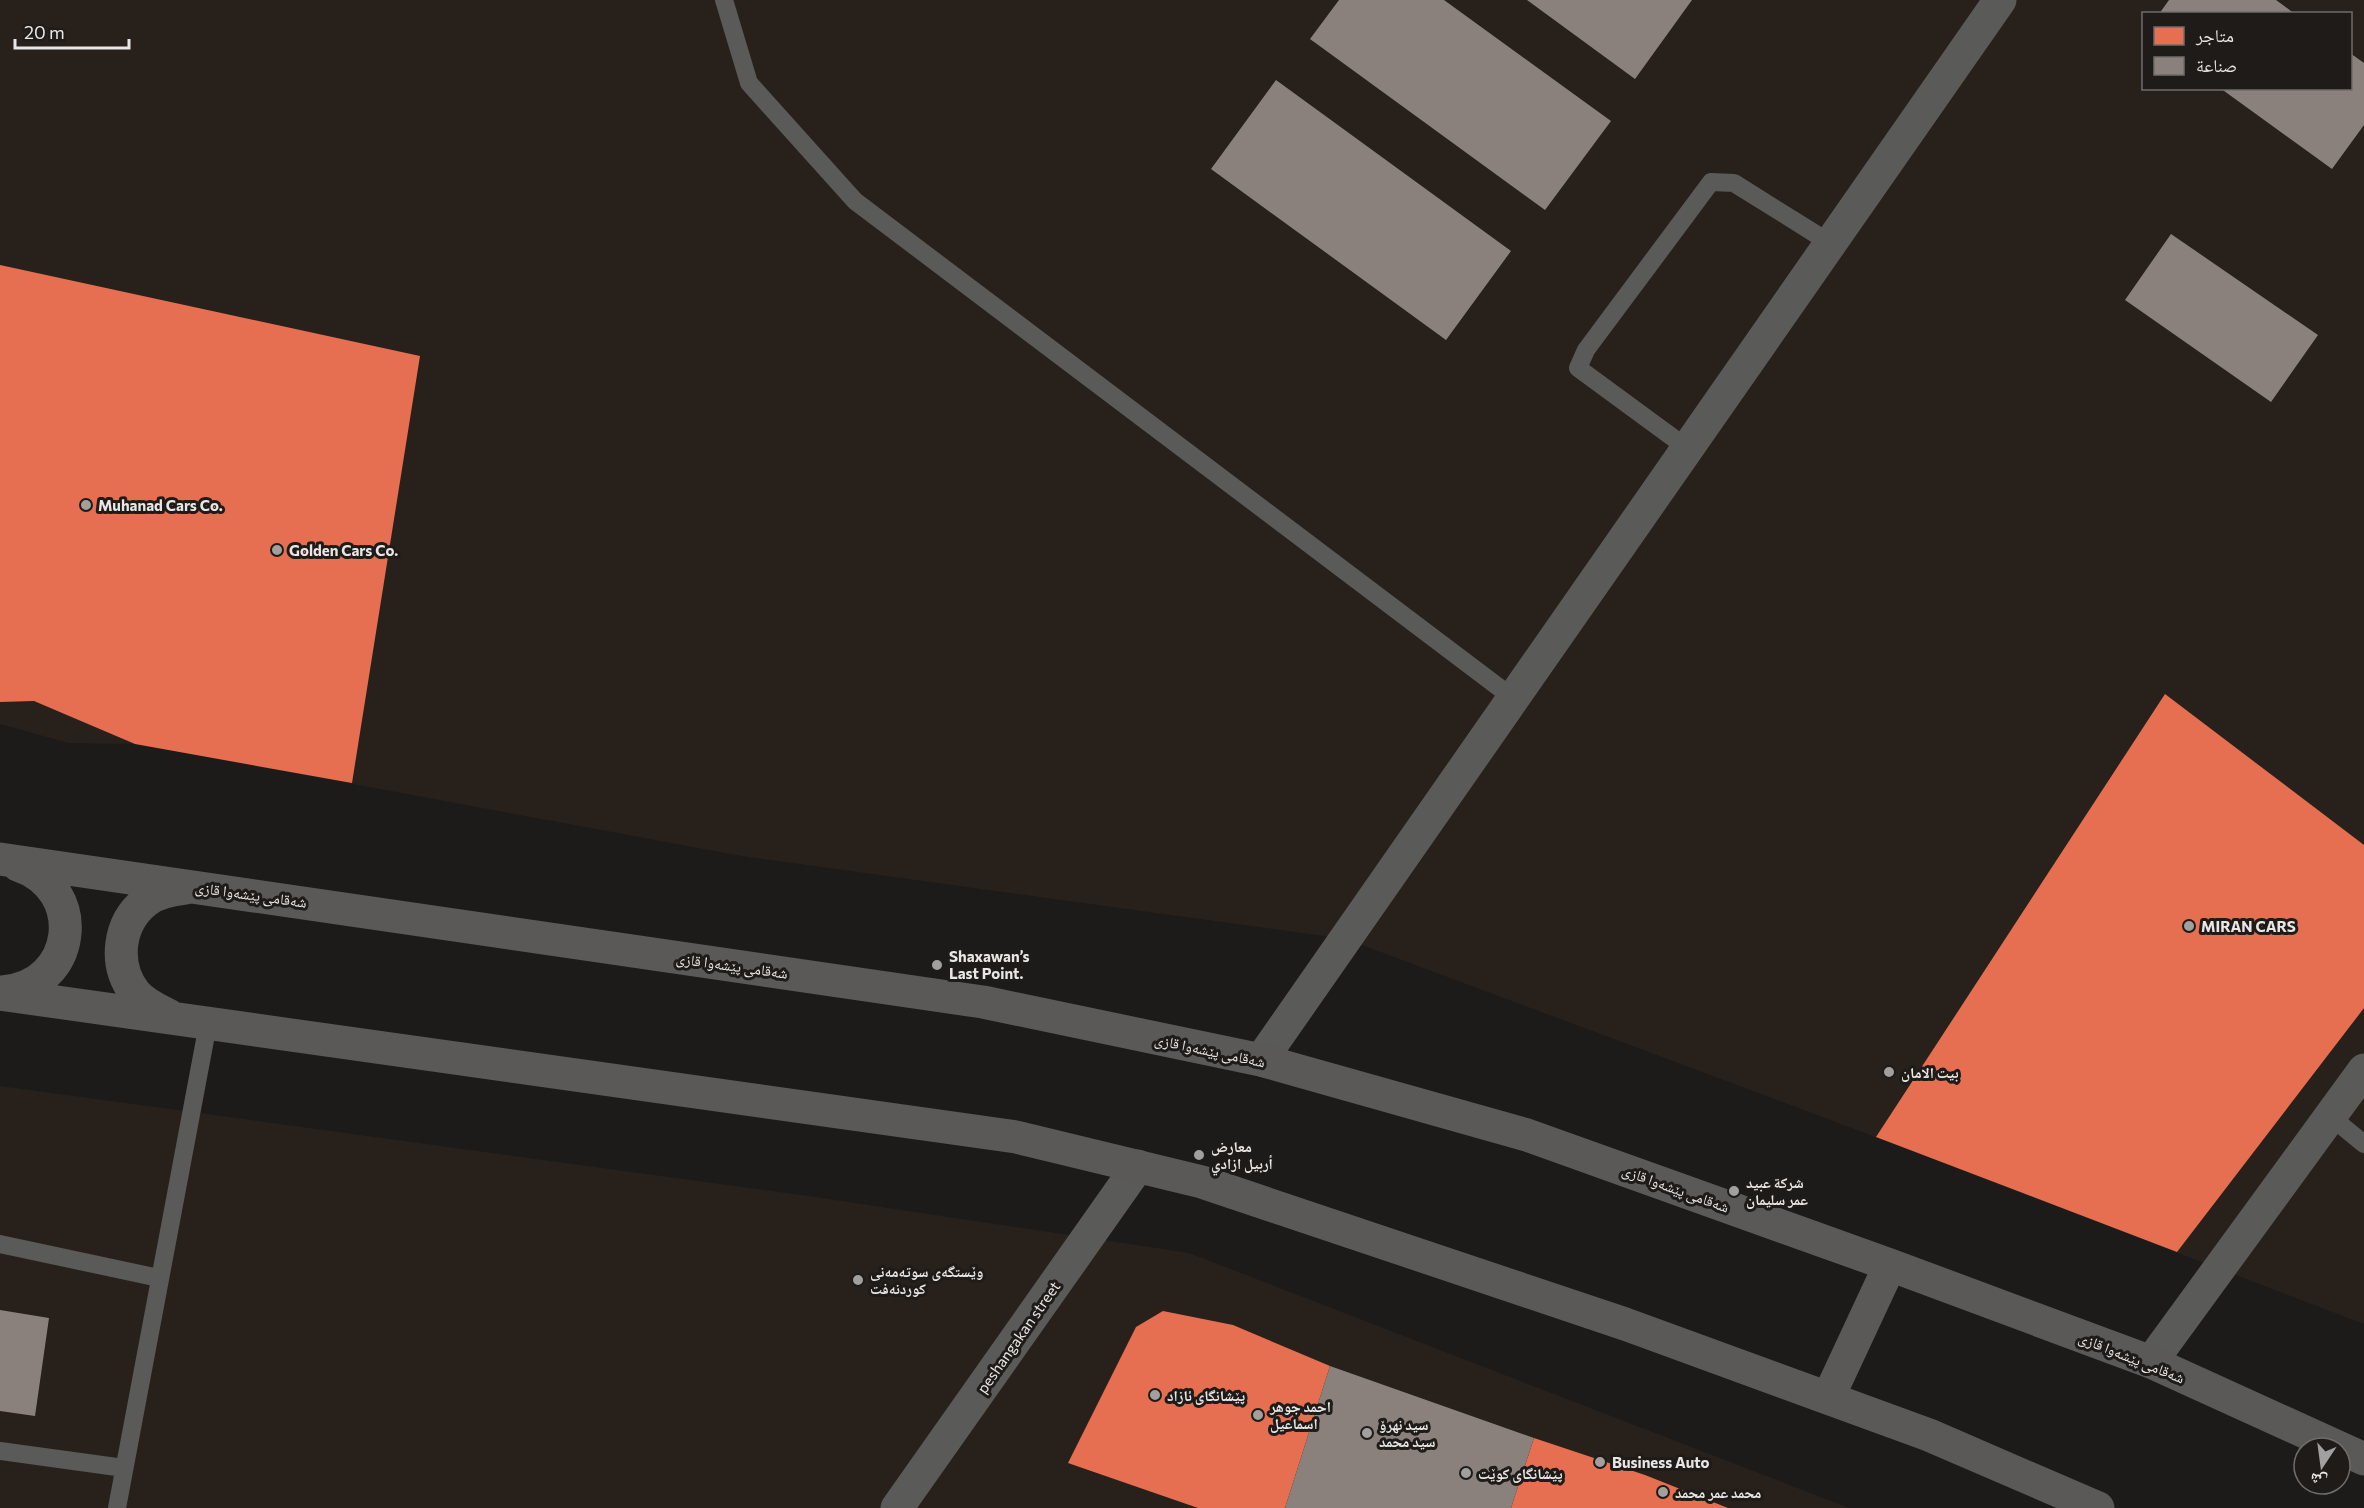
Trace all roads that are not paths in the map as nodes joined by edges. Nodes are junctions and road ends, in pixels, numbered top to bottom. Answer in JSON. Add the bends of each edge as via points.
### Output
{"nodes":[{"id":1,"x":724,"y":0,"type":"edge"},
{"id":2,"x":2000,"y":0,"type":"edge"},
{"id":3,"x":1830,"y":243,"type":"junction"},
{"id":4,"x":1687,"y":448,"type":"junction"},
{"id":5,"x":1513,"y":698,"type":"junction"},
{"id":6,"x":1,"y":859,"type":"edge"},
{"id":7,"x":198,"y":886,"type":"junction"},
{"id":8,"x":0,"y":993,"type":"edge"},
{"id":9,"x":192,"y":1022,"type":"junction"},
{"id":10,"x":1261,"y":1060,"type":"junction"},
{"id":11,"x":2364,"y":1070,"type":"edge"},
{"id":12,"x":2330,"y":1116,"type":"junction"},
{"id":13,"x":2364,"y":1144,"type":"edge"},
{"id":14,"x":1138,"y":1166,"type":"junction"},
{"id":15,"x":0,"y":1245,"type":"edge"},
{"id":16,"x":1890,"y":1265,"type":"junction"},
{"id":17,"x":159,"y":1278,"type":"junction"},
{"id":18,"x":2151,"y":1362,"type":"junction"},
{"id":19,"x":1828,"y":1398,"type":"junction"},
{"id":20,"x":0,"y":1451,"type":"edge"},
{"id":21,"x":2364,"y":1458,"type":"edge"},
{"id":22,"x":124,"y":1468,"type":"junction"},
{"id":23,"x":117,"y":1508,"type":"edge"},
{"id":24,"x":897,"y":1508,"type":"edge"},
{"id":25,"x":2098,"y":1508,"type":"edge"}],
"edges":[{"from":1,"to":5,"type":"lane","via":[[749,83],[855,201]]},
{"from":2,"to":3,"type":"street"},
{"from":3,"to":4,"type":"street"},
{"from":3,"to":4,"type":"lane","via":[[1734,183],[1711,182],[1586,350],[1578,368]]},
{"from":4,"to":5,"type":"street"},
{"from":5,"to":10,"type":"street"},
{"from":6,"to":7,"type":"highway","name":"شەقامی پێشەوا قازی"},
{"from":6,"to":8,"type":"highway","via":[[44,878],[57,894],[65,914],[66,936],[60,956],[48,972],[31,985]]},
{"from":7,"to":9,"type":"highway","via":[[167,891],[148,900],[133,914],[123,934],[121,955],[125,976],[136,994],[152,1008]]},
{"from":7,"to":10,"type":"highway","name":"شەقامی پێشەوا قازی","via":[[983,1002]]},
{"from":8,"to":9,"type":"highway"},
{"from":9,"to":14,"type":"highway","via":[[1016,1137]]},
{"from":9,"to":17,"type":"lane"},
{"from":10,"to":16,"type":"highway","name":"شەقامی پێشەوا قازی","via":[[1527,1135]]},
{"from":11,"to":12,"type":"street"},
{"from":12,"to":13,"type":"lane"},
{"from":12,"to":18,"type":"street"},
{"from":14,"to":19,"type":"highway","via":[[1202,1182],[1625,1324]]},
{"from":14,"to":24,"type":"street","name":"peshangakan street"},
{"from":15,"to":17,"type":"lane"},
{"from":16,"to":18,"type":"highway","name":"شەقامی پێشەوا قازی"},
{"from":16,"to":19,"type":"highway"},
{"from":17,"to":22,"type":"lane"},
{"from":18,"to":21,"type":"highway","name":"شەقامی پێشەوا قازی"},
{"from":19,"to":25,"type":"highway","via":[[1929,1435]]},
{"from":20,"to":22,"type":"lane"},
{"from":22,"to":23,"type":"lane"}]}
